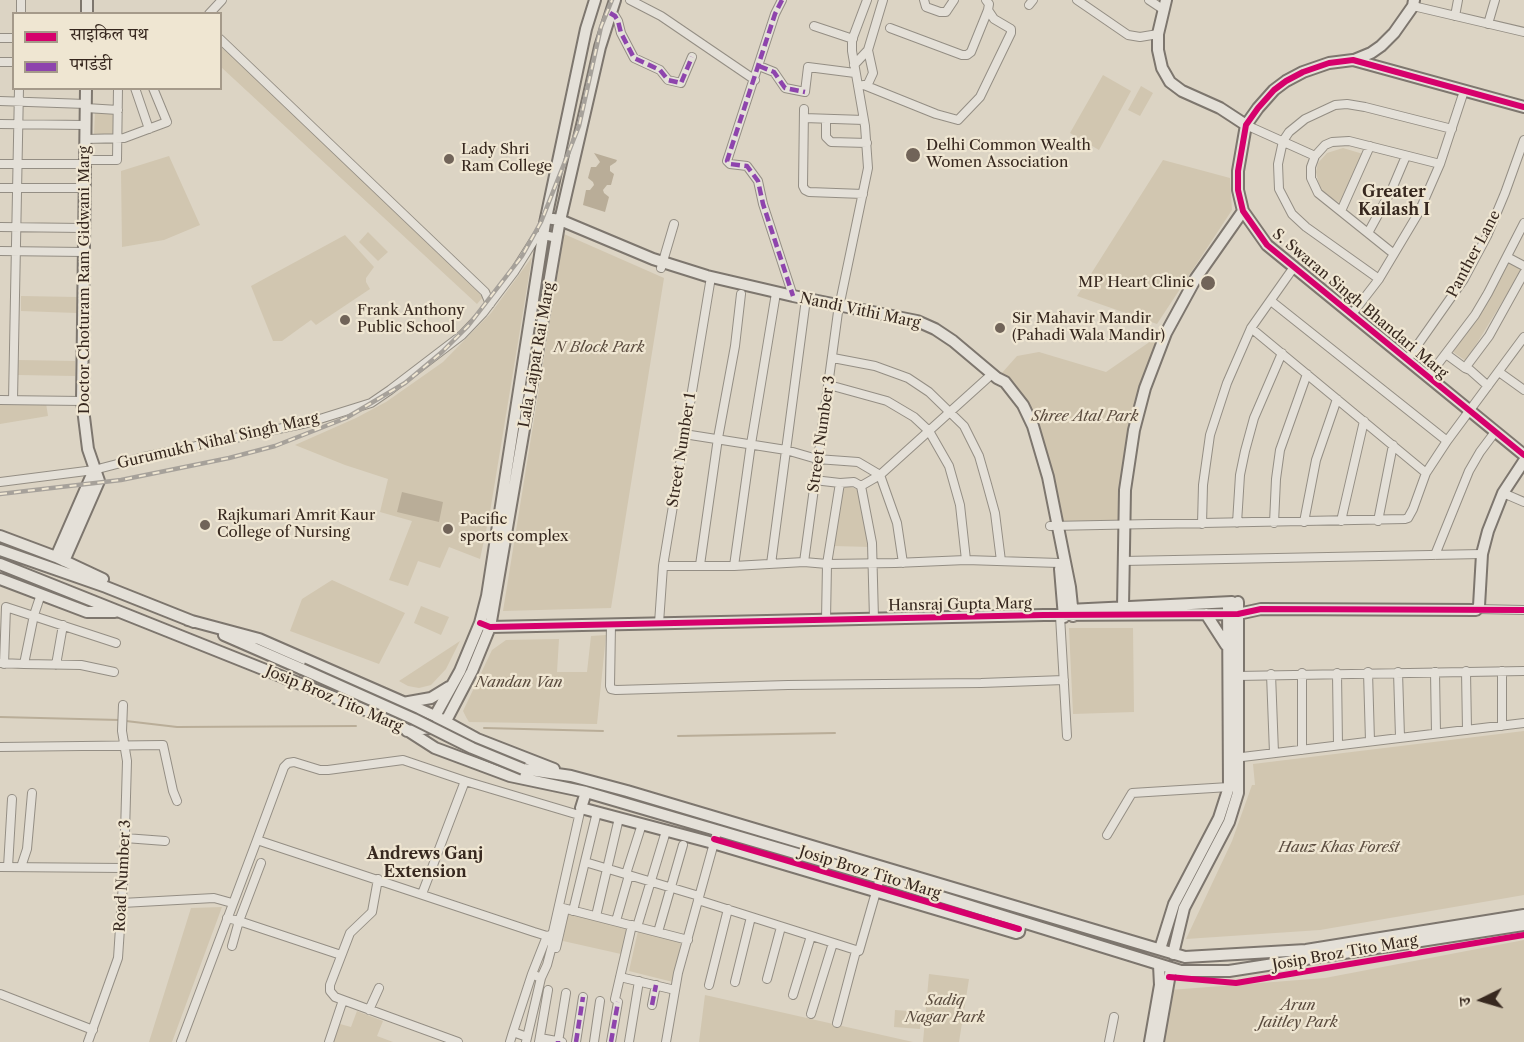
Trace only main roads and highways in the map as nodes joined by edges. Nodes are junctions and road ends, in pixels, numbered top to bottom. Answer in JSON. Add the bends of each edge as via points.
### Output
{"nodes":[{"id":1,"x":595,"y":0,"type":"edge"},
{"id":2,"x":615,"y":0,"type":"edge"},
{"id":3,"x":1414,"y":3,"type":"edge"},
{"id":4,"x":1165,"y":5,"type":"edge"},
{"id":5,"x":1353,"y":60,"type":"junction"},
{"id":6,"x":86,"y":90,"type":"edge"},
{"id":7,"x":1524,"y":108,"type":"edge"},
{"id":8,"x":1246,"y":124,"type":"junction"},
{"id":9,"x":1243,"y":211,"type":"junction"},
{"id":10,"x":546,"y":221,"type":"junction"},
{"id":11,"x":560,"y":222,"type":"junction"},
{"id":12,"x":527,"y":339,"type":"junction"},
{"id":13,"x":539,"y":340,"type":"junction"},
{"id":14,"x":524,"y":358,"type":"junction"},
{"id":15,"x":536,"y":360,"type":"junction"},
{"id":16,"x":1524,"y":455,"type":"edge"},
{"id":17,"x":1524,"y":461,"type":"edge"},
{"id":18,"x":1054,"y":526,"type":"junction"},
{"id":19,"x":0,"y":536,"type":"edge"},
{"id":20,"x":0,"y":549,"type":"edge"},
{"id":21,"x":60,"y":559,"type":"junction"},
{"id":22,"x":0,"y":564,"type":"edge"},
{"id":23,"x":0,"y":579,"type":"edge"},
{"id":24,"x":126,"y":595,"type":"junction"},
{"id":25,"x":1123,"y":607,"type":"junction"},
{"id":26,"x":1233,"y":608,"type":"junction"},
{"id":27,"x":121,"y":612,"type":"junction"},
{"id":28,"x":1067,"y":614,"type":"junction"},
{"id":29,"x":1206,"y":614,"type":"junction"},
{"id":30,"x":188,"y":620,"type":"junction"},
{"id":31,"x":485,"y":625,"type":"junction"},
{"id":32,"x":1228,"y":648,"type":"junction"},
{"id":33,"x":455,"y":683,"type":"junction"},
{"id":34,"x":402,"y":703,"type":"junction"},
{"id":35,"x":454,"y":708,"type":"junction"},
{"id":36,"x":439,"y":718,"type":"junction"},
{"id":37,"x":461,"y":730,"type":"junction"},
{"id":38,"x":407,"y":731,"type":"junction"},
{"id":39,"x":451,"y":754,"type":"junction"},
{"id":40,"x":1232,"y":758,"type":"junction"},
{"id":41,"x":571,"y":776,"type":"junction"},
{"id":42,"x":586,"y":792,"type":"junction"},
{"id":43,"x":1228,"y":808,"type":"junction"},
{"id":44,"x":1524,"y":915,"type":"edge"},
{"id":45,"x":1021,"y":922,"type":"junction"},
{"id":46,"x":1524,"y":925,"type":"edge"},
{"id":47,"x":1160,"y":949,"type":"junction"},
{"id":48,"x":1173,"y":954,"type":"junction"},
{"id":49,"x":1222,"y":956,"type":"junction"},
{"id":50,"x":1159,"y":964,"type":"junction"},
{"id":51,"x":1171,"y":968,"type":"junction"},
{"id":52,"x":1221,"y":971,"type":"junction"},
{"id":53,"x":1150,"y":1042,"type":"edge"},
{"id":54,"x":1158,"y":1042,"type":"edge"}],
"edges":[{"from":1,"to":10,"type":"main road","name":"Lala Lajpat Rai Marg"},
{"from":2,"to":11,"type":"main road","name":"Lala Lajpat Rai Marg","via":[[600,47]]},
{"from":3,"to":5,"type":"main road","via":[[1381,46]]},
{"from":4,"to":8,"type":"main road","via":[[1158,50],[1170,82]]},
{"from":5,"to":7,"type":"main road","name":"S. Swaran Singh Bhandari Marg"},
{"from":5,"to":8,"type":"main road","name":"S. Swaran Singh Bhandari Marg","via":[[1316,67],[1286,81]]},
{"from":6,"to":21,"type":"main road","name":"Doctor Choturam Ram Gidwani Marg","via":[[82,401],[87,442],[99,480]]},
{"from":8,"to":9,"type":"main road","name":"S. Swaran Singh Bhandari Marg","via":[[1238,171]]},
{"from":9,"to":16,"type":"main road","name":"S. Swaran Singh Bhandari Marg","via":[[1267,245]]},
{"from":9,"to":25,"type":"main road","via":[[1196,278],[1166,333],[1146,388],[1128,464]]},
{"from":10,"to":11,"type":"main road","name":"Nandi Vithi Marg"},
{"from":10,"to":12,"type":"main road","name":"Lala Lajpat Rai Marg"},
{"from":11,"to":13,"type":"main road","name":"Lala Lajpat Rai Marg"},
{"from":11,"to":18,"type":"main road","name":"Nandi Vithi Marg","via":[[662,265],[917,321],[935,329],[1005,382],[1016,395],[1033,426],[1043,459]]},
{"from":12,"to":13,"type":"main road"},
{"from":12,"to":14,"type":"main road","name":"Lala Lajpat Rai Marg"},
{"from":13,"to":15,"type":"main road","name":"Lala Lajpat Rai Marg"},
{"from":14,"to":15,"type":"main road"},
{"from":14,"to":31,"type":"main road","name":"Lala Lajpat Rai Marg"},
{"from":15,"to":31,"type":"main road","name":"Lala Lajpat Rai Marg"},
{"from":17,"to":26,"type":"main road","name":"Hansraj Gupta Marg","via":[[1495,510],[1482,554],[1478,609]]},
{"from":18,"to":28,"type":"main road","name":"Nandi Vithi Marg"},
{"from":18,"to":28,"type":"main road","name":"Nandi Vithi Marg","via":[[1070,587]]},
{"from":19,"to":21,"type":"main road"},
{"from":20,"to":24,"type":"main road"},
{"from":21,"to":24,"type":"main road","via":[[110,582]]},
{"from":22,"to":27,"type":"main road","name":"Josip Broz Tito Marg"},
{"from":23,"to":27,"type":"main road","via":[[87,612]]},
{"from":24,"to":30,"type":"main road","name":"Josip Broz Tito Marg"},
{"from":25,"to":26,"type":"main road","name":"Hansraj Gupta Marg"},
{"from":25,"to":28,"type":"main road","name":"Hansraj Gupta Marg"},
{"from":26,"to":29,"type":"main road","name":"Hansraj Gupta Marg"},
{"from":26,"to":32,"type":"main road"},
{"from":26,"to":40,"type":"main road","via":[[1237,676]]},
{"from":27,"to":38,"type":"main road","name":"Josip Broz Tito Marg","via":[[393,721]]},
{"from":28,"to":29,"type":"main road","name":"Hansraj Gupta Marg"},
{"from":28,"to":31,"type":"main road","name":"Hansraj Gupta Marg"},
{"from":29,"to":32,"type":"main road"},
{"from":30,"to":34,"type":"main road","via":[[260,639]]},
{"from":30,"to":41,"type":"main road","name":"Josip Broz Tito Marg","bridge":true,"via":[[523,769]]},
{"from":31,"to":33,"type":"main road","name":"Lala Lajpat Rai Marg"},
{"from":31,"to":35,"type":"main road","name":"Lala Lajpat Rai Marg"},
{"from":32,"to":40,"type":"main road"},
{"from":33,"to":34,"type":"main road","via":[[431,698]]},
{"from":33,"to":36,"type":"main road","name":"Lala Lajpat Rai Marg"},
{"from":34,"to":36,"type":"main road"},
{"from":35,"to":36,"type":"main road","name":"Lala Lajpat Rai Marg"},
{"from":35,"to":37,"type":"main road"},
{"from":36,"to":37,"type":"main road"},
{"from":36,"to":38,"type":"main road","via":[[430,728]]},
{"from":37,"to":39,"type":"main road"},
{"from":37,"to":41,"type":"main road"},
{"from":38,"to":39,"type":"main road","name":"Josip Broz Tito Marg"},
{"from":39,"to":42,"type":"main road","name":"Josip Broz Tito Marg","via":[[510,776]]},
{"from":40,"to":43,"type":"main road"},
{"from":40,"to":43,"type":"main road","via":[[1238,793]]},
{"from":41,"to":47,"type":"main road","name":"Josip Broz Tito Marg"},
{"from":42,"to":45,"type":"main road","name":"Josip Broz Tito Marg"},
{"from":42,"to":45,"type":"main road","via":[[580,811],[597,812],[713,843],[1016,933]]},
{"from":43,"to":47,"type":"main road","via":[[1174,904]]},
{"from":43,"to":48,"type":"main road","via":[[1229,822],[1184,908]]},
{"from":44,"to":49,"type":"main road","name":"Josip Broz Tito Marg","via":[[1306,950]]},
{"from":45,"to":50,"type":"main road","name":"Josip Broz Tito Marg"},
{"from":46,"to":52,"type":"main road","name":"Josip Broz Tito Marg"},
{"from":47,"to":48,"type":"main road","name":"Josip Broz Tito Marg"},
{"from":48,"to":49,"type":"main road","name":"Josip Broz Tito Marg"},
{"from":49,"to":52,"type":"main road","via":[[1230,963],[1229,968]]},
{"from":50,"to":51,"type":"main road","name":"Josip Broz Tito Marg"},
{"from":50,"to":53,"type":"main road","via":[[1160,985]]},
{"from":51,"to":52,"type":"main road","name":"Josip Broz Tito Marg"},
{"from":51,"to":54,"type":"main road"}]}
